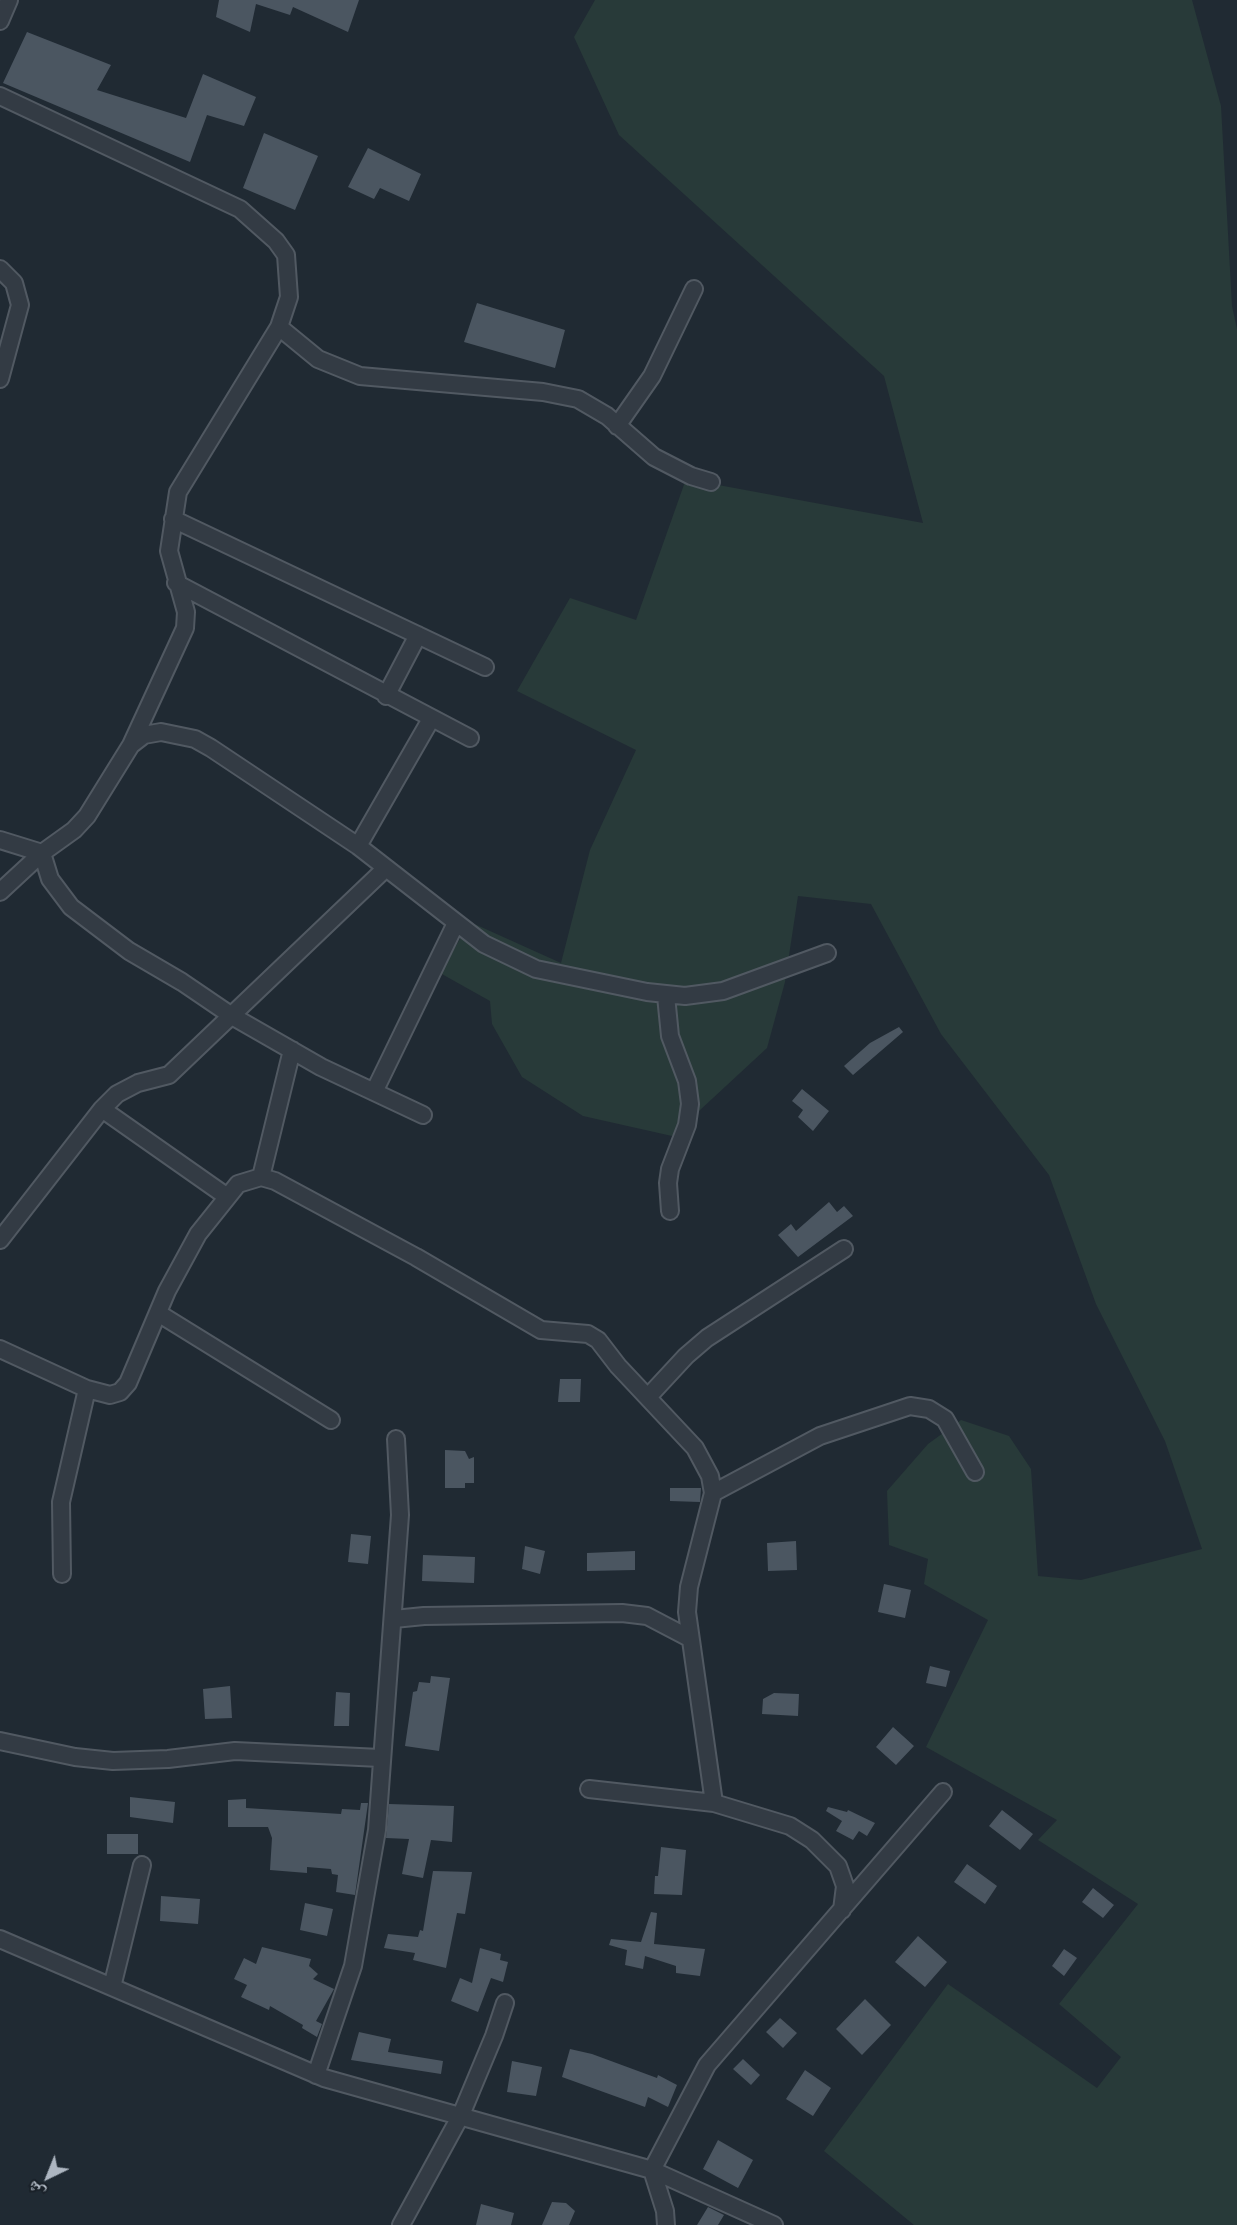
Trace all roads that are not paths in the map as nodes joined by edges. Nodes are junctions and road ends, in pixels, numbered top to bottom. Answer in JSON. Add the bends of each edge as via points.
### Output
{"nodes":[{"id":1,"x":9,"y":0,"type":"edge"},
{"id":2,"x":0,"y":21,"type":"edge"},
{"id":3,"x":0,"y":96,"type":"edge"},
{"id":4,"x":0,"y":269,"type":"edge"},
{"id":5,"x":694,"y":289,"type":"dead end"},
{"id":6,"x":279,"y":327,"type":"junction"},
{"id":7,"x":0,"y":379,"type":"edge"},
{"id":8,"x":617,"y":426,"type":"junction"},
{"id":9,"x":711,"y":482,"type":"dead end"},
{"id":10,"x":173,"y":519,"type":"junction"},
{"id":11,"x":176,"y":583,"type":"junction"},
{"id":12,"x":418,"y":635,"type":"junction"},
{"id":13,"x":485,"y":667,"type":"dead end"},
{"id":14,"x":386,"y":696,"type":"junction"},
{"id":15,"x":431,"y":719,"type":"junction"},
{"id":16,"x":470,"y":738,"type":"dead end"},
{"id":17,"x":131,"y":745,"type":"junction"},
{"id":18,"x":0,"y":840,"type":"edge"},
{"id":19,"x":358,"y":846,"type":"junction"},
{"id":20,"x":42,"y":853,"type":"junction"},
{"id":21,"x":385,"y":869,"type":"junction"},
{"id":22,"x":0,"y":892,"type":"edge"},
{"id":23,"x":456,"y":923,"type":"junction"},
{"id":24,"x":827,"y":953,"type":"dead end"},
{"id":25,"x":666,"y":996,"type":"junction"},
{"id":26,"x":232,"y":1016,"type":"junction"},
{"id":27,"x":292,"y":1050,"type":"junction"},
{"id":28,"x":374,"y":1092,"type":"junction"},
{"id":29,"x":102,"y":1109,"type":"junction"},
{"id":30,"x":423,"y":1115,"type":"dead end"},
{"id":31,"x":261,"y":1177,"type":"junction"},
{"id":32,"x":226,"y":1196,"type":"junction"},
{"id":33,"x":670,"y":1211,"type":"dead end"},
{"id":34,"x":0,"y":1240,"type":"edge"},
{"id":35,"x":844,"y":1249,"type":"dead end"},
{"id":36,"x":158,"y":1313,"type":"junction"},
{"id":37,"x":0,"y":1348,"type":"edge"},
{"id":38,"x":87,"y":1389,"type":"junction"},
{"id":39,"x":648,"y":1397,"type":"junction"},
{"id":40,"x":331,"y":1420,"type":"dead end"},
{"id":41,"x":396,"y":1439,"type":"dead end"},
{"id":42,"x":975,"y":1472,"type":"dead end"},
{"id":43,"x":713,"y":1493,"type":"junction"},
{"id":44,"x":62,"y":1574,"type":"dead end"},
{"id":45,"x":394,"y":1619,"type":"junction"},
{"id":46,"x":689,"y":1638,"type":"junction"},
{"id":47,"x":0,"y":1741,"type":"edge"},
{"id":48,"x":380,"y":1758,"type":"junction"},
{"id":49,"x":589,"y":1789,"type":"dead end"},
{"id":50,"x":943,"y":1792,"type":"dead end"},
{"id":51,"x":714,"y":1803,"type":"junction"},
{"id":52,"x":142,"y":1865,"type":"dead end"},
{"id":53,"x":841,"y":1914,"type":"junction"},
{"id":54,"x":0,"y":1938,"type":"edge"},
{"id":55,"x":112,"y":1987,"type":"junction"},
{"id":56,"x":505,"y":2003,"type":"dead end"},
{"id":57,"x":316,"y":2075,"type":"junction"},
{"id":58,"x":461,"y":2115,"type":"junction"},
{"id":59,"x":651,"y":2170,"type":"junction"},
{"id":60,"x":401,"y":2225,"type":"edge"},
{"id":61,"x":666,"y":2225,"type":"edge"},
{"id":62,"x":774,"y":2225,"type":"edge"}],
"edges":[{"from":1,"to":2,"type":"street"},
{"from":3,"to":6,"type":"street","via":[[240,209],[261,226],[276,241],[288,263],[289,297]]},
{"from":4,"to":7,"type":"street","via":[[15,283],[20,305]]},
{"from":5,"to":8,"type":"street","via":[[652,376]]},
{"from":6,"to":8,"type":"street","via":[[318,359],[360,376],[561,394],[594,406]]},
{"from":6,"to":10,"type":"street","via":[[184,479]]},
{"from":8,"to":9,"type":"street","via":[[654,457]]},
{"from":10,"to":11,"type":"street","via":[[169,551]]},
{"from":10,"to":12,"type":"street"},
{"from":11,"to":14,"type":"street"},
{"from":11,"to":17,"type":"street","via":[[184,604],[185,628]]},
{"from":12,"to":13,"type":"street"},
{"from":12,"to":14,"type":"street"},
{"from":14,"to":15,"type":"street"},
{"from":15,"to":16,"type":"street"},
{"from":15,"to":19,"type":"street"},
{"from":17,"to":19,"type":"street","via":[[144,735],[161,732],[195,739]]},
{"from":17,"to":20,"type":"street","via":[[87,816]]},
{"from":18,"to":20,"type":"street"},
{"from":19,"to":21,"type":"street"},
{"from":20,"to":22,"type":"street"},
{"from":20,"to":26,"type":"street","via":[[50,879],[71,907],[129,951]]},
{"from":21,"to":23,"type":"street"},
{"from":21,"to":26,"type":"street"},
{"from":23,"to":25,"type":"street","via":[[501,954],[536,969]]},
{"from":23,"to":28,"type":"street"},
{"from":24,"to":25,"type":"street","via":[[723,991]]},
{"from":25,"to":33,"type":"street","via":[[670,1036],[687,1081],[690,1104],[687,1125],[670,1169]]},
{"from":26,"to":27,"type":"street"},
{"from":26,"to":29,"type":"street","via":[[169,1075],[126,1088]]},
{"from":27,"to":28,"type":"street"},
{"from":27,"to":31,"type":"street"},
{"from":28,"to":30,"type":"street"},
{"from":29,"to":32,"type":"street"},
{"from":29,"to":34,"type":"street"},
{"from":31,"to":32,"type":"street","via":[[238,1184]]},
{"from":31,"to":39,"type":"street","via":[[416,1257],[541,1330],[588,1334],[598,1340]]},
{"from":32,"to":36,"type":"street","via":[[198,1234]]},
{"from":35,"to":39,"type":"street","via":[[707,1338]]},
{"from":36,"to":38,"type":"street","via":[[128,1383],[120,1392],[110,1395]]},
{"from":36,"to":40,"type":"street"},
{"from":37,"to":38,"type":"street"},
{"from":38,"to":44,"type":"street","via":[[62,1502]]},
{"from":39,"to":43,"type":"street","via":[[695,1448],[710,1476]]},
{"from":41,"to":45,"type":"street","via":[[400,1515]]},
{"from":42,"to":43,"type":"street","via":[[945,1419],[929,1409],[910,1406],[820,1436]]},
{"from":43,"to":46,"type":"street","via":[[689,1587]]},
{"from":45,"to":46,"type":"street","via":[[622,1613],[647,1616]]},
{"from":45,"to":48,"type":"street"},
{"from":46,"to":51,"type":"street"},
{"from":47,"to":48,"type":"street","via":[[113,1761],[236,1751]]},
{"from":48,"to":57,"type":"street","via":[[376,1830],[353,1966]]},
{"from":49,"to":51,"type":"street"},
{"from":50,"to":53,"type":"street"},
{"from":51,"to":53,"type":"street","via":[[778,1820],[822,1848],[843,1876],[846,1896]]},
{"from":52,"to":55,"type":"street"},
{"from":53,"to":59,"type":"street","via":[[707,2065]]},
{"from":54,"to":55,"type":"street"},
{"from":55,"to":57,"type":"street"},
{"from":56,"to":58,"type":"street"},
{"from":57,"to":58,"type":"street"},
{"from":58,"to":59,"type":"street"},
{"from":58,"to":60,"type":"street"},
{"from":59,"to":61,"type":"street"},
{"from":59,"to":62,"type":"street"}]}
